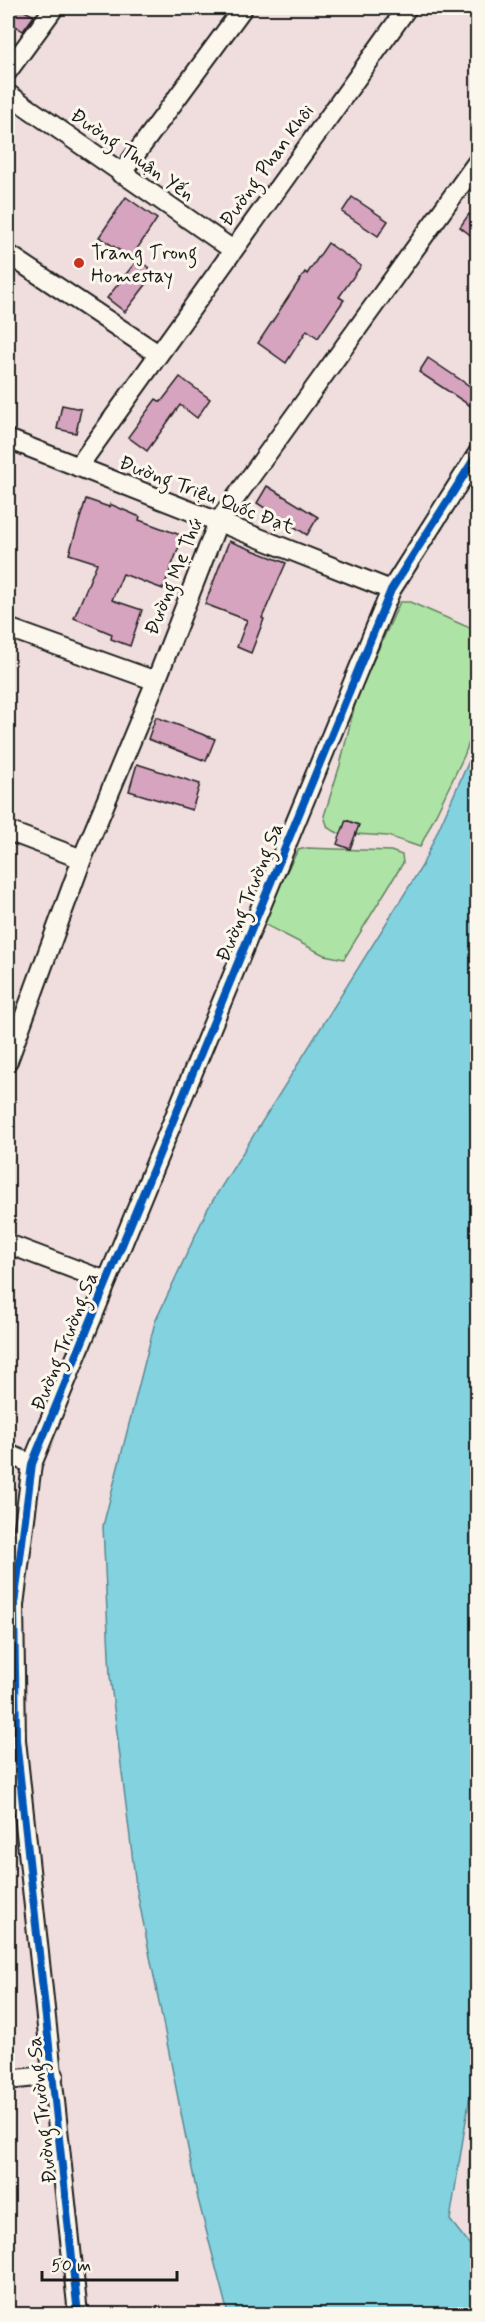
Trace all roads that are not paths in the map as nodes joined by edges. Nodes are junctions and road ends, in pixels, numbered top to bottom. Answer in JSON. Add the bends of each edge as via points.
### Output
{"nodes":[{"id":1,"x":54,"y":8,"type":"edge"},
{"id":2,"x":243,"y":8,"type":"edge"},
{"id":3,"x":407,"y":8,"type":"edge"},
{"id":4,"x":8,"y":71,"type":"edge"},
{"id":5,"x":8,"y":94,"type":"edge"},
{"id":6,"x":477,"y":161,"type":"edge"},
{"id":7,"x":121,"y":174,"type":"junction"},
{"id":8,"x":233,"y":250,"type":"junction"},
{"id":9,"x":8,"y":254,"type":"edge"},
{"id":10,"x":158,"y":354,"type":"junction"},
{"id":11,"x":8,"y":439,"type":"edge"},
{"id":12,"x":477,"y":453,"type":"edge"},
{"id":13,"x":78,"y":467,"type":"junction"},
{"id":14,"x":218,"y":522,"type":"junction"},
{"id":15,"x":391,"y":590,"type":"junction"},
{"id":16,"x":8,"y":628,"type":"edge"},
{"id":17,"x":156,"y":681,"type":"junction"},
{"id":18,"x":8,"y":831,"type":"edge"},
{"id":19,"x":82,"y":859,"type":"junction"},
{"id":20,"x":8,"y":1061,"type":"edge"},
{"id":21,"x":8,"y":1244,"type":"edge"},
{"id":22,"x":106,"y":1281,"type":"junction"},
{"id":23,"x":8,"y":1454,"type":"edge"},
{"id":24,"x":32,"y":1464,"type":"junction"},
{"id":25,"x":54,"y":2075,"type":"junction"},
{"id":26,"x":8,"y":2080,"type":"edge"},
{"id":27,"x":78,"y":2314,"type":"edge"}],
"edges":[{"from":1,"to":4,"type":"street"},
{"from":2,"to":7,"type":"street"},
{"from":3,"to":8,"type":"street","name":"Đường Phan Khôi"},
{"from":5,"to":7,"type":"street","name":"Đường Thuận Yến"},
{"from":6,"to":14,"type":"street","name":"Đường Mẹ Thứ"},
{"from":7,"to":8,"type":"street","name":"Đường Thuận Yến"},
{"from":8,"to":10,"type":"street","name":"Đường Phan Khôi"},
{"from":9,"to":10,"type":"street"},
{"from":10,"to":13,"type":"street","name":"Đường Phan Khôi"},
{"from":11,"to":13,"type":"street","name":"Đường Triệu Quốc Đạt"},
{"from":12,"to":15,"type":"street","name":"Đường Trường Sa"},
{"from":13,"to":14,"type":"street","name":"Đường Triệu Quốc Đạt"},
{"from":14,"to":15,"type":"street","name":"Đường Triệu Quốc Đạt"},
{"from":14,"to":17,"type":"street","name":"Đường Mẹ Thứ"},
{"from":15,"to":22,"type":"street","name":"Đường Trường Sa"},
{"from":16,"to":17,"type":"street"},
{"from":17,"to":19,"type":"street","name":"Đường Mẹ Thứ"},
{"from":18,"to":19,"type":"street"},
{"from":19,"to":20,"type":"street","name":"Đường Mẹ Thứ"},
{"from":21,"to":22,"type":"street"},
{"from":22,"to":24,"type":"street","name":"Đường Trường Sa"},
{"from":23,"to":24,"type":"street"},
{"from":24,"to":25,"type":"street","name":"Đường Trường Sa","via":[[14,1605],[16,1740]]},
{"from":25,"to":26,"type":"street"},
{"from":25,"to":27,"type":"street","name":"Đường Trường Sa"}]}
